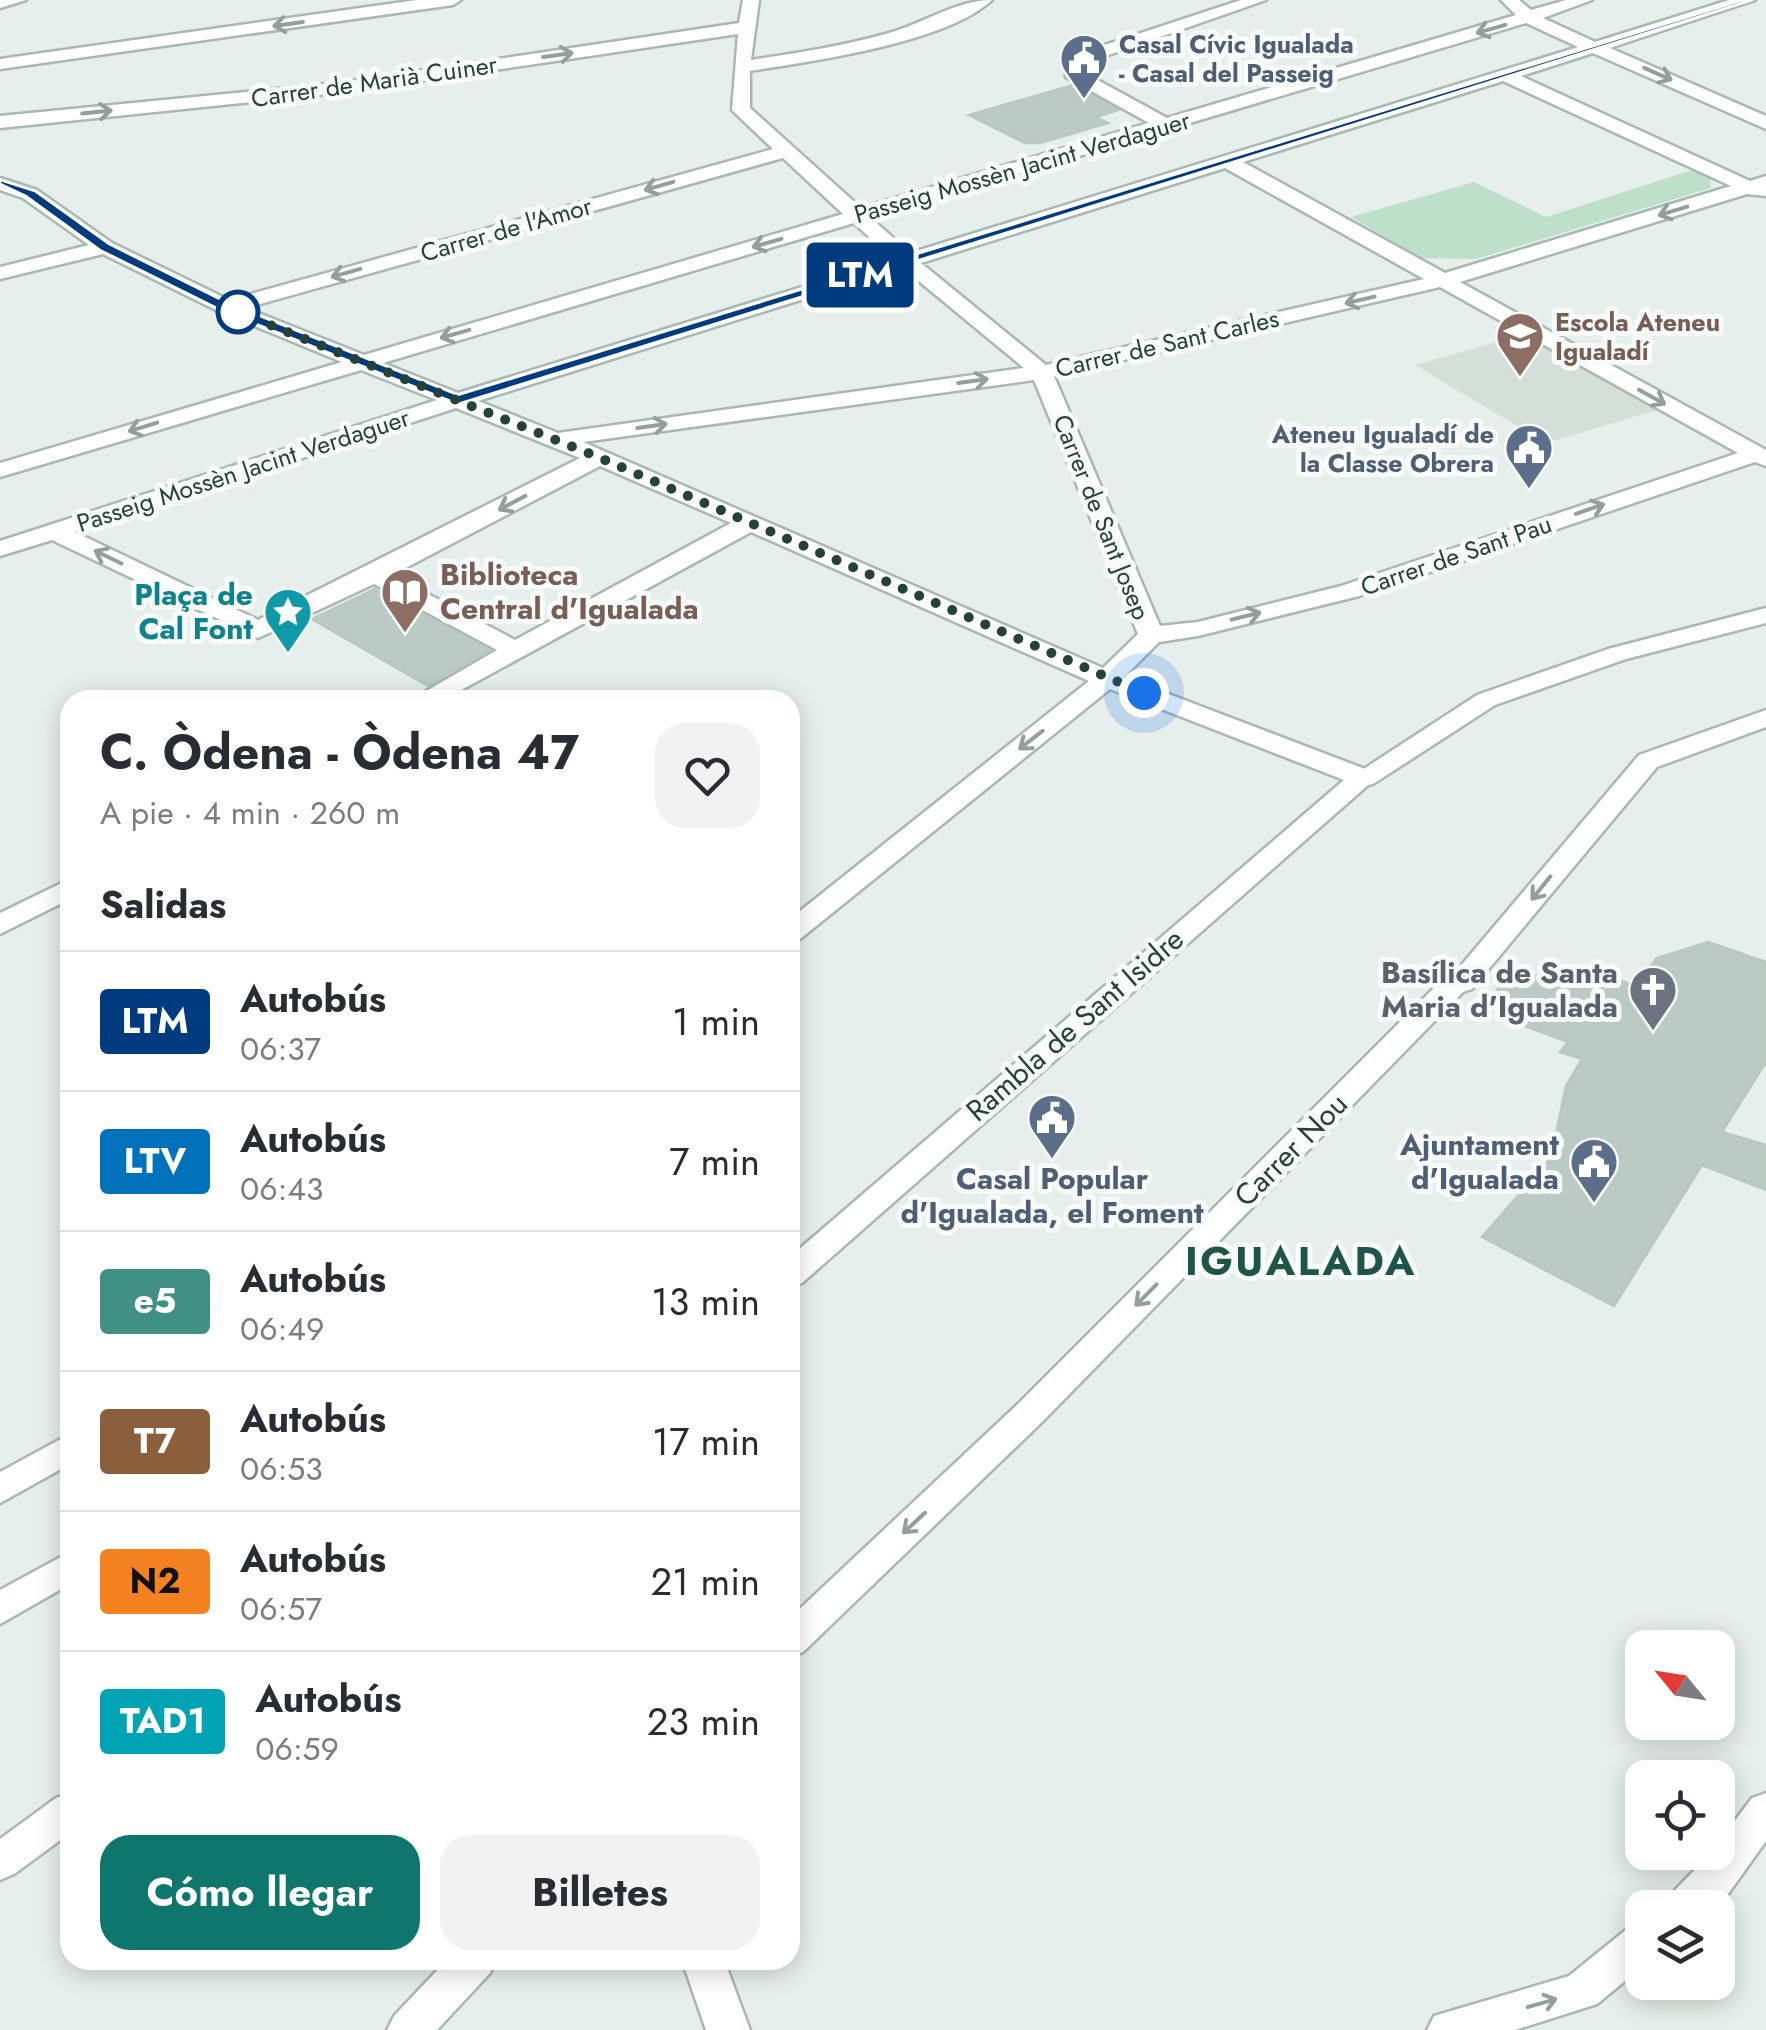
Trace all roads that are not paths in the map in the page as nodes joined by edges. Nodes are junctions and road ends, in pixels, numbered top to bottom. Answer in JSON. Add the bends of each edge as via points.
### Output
{"nodes":[{"id":1,"x":18,"y":0,"type":"edge"},
{"id":2,"x":453,"y":0,"type":"edge"},
{"id":3,"x":751,"y":0,"type":"edge"},
{"id":4,"x":984,"y":0,"type":"edge"},
{"id":5,"x":1258,"y":0,"type":"edge"},
{"id":6,"x":1509,"y":0,"type":"edge"},
{"id":7,"x":1584,"y":0,"type":"edge"},
{"id":8,"x":1747,"y":0,"type":"edge"},
{"id":9,"x":0,"y":3,"type":"edge"},
{"id":10,"x":1530,"y":18,"type":"junction"},
{"id":11,"x":747,"y":27,"type":"junction"},
{"id":12,"x":1599,"y":48,"type":"junction"},
{"id":13,"x":0,"y":64,"type":"edge"},
{"id":14,"x":741,"y":67,"type":"junction"},
{"id":15,"x":1506,"y":76,"type":"junction"},
{"id":16,"x":0,"y":122,"type":"edge"},
{"id":17,"x":1766,"y":123,"type":"edge"},
{"id":18,"x":1166,"y":125,"type":"junction"},
{"id":19,"x":786,"y":151,"type":"junction"},
{"id":20,"x":1230,"y":163,"type":"junction"},
{"id":21,"x":0,"y":184,"type":"edge"},
{"id":22,"x":1760,"y":188,"type":"edge"},
{"id":23,"x":860,"y":215,"type":"junction"},
{"id":24,"x":105,"y":247,"type":"junction"},
{"id":25,"x":907,"y":261,"type":"junction"},
{"id":26,"x":0,"y":273,"type":"edge"},
{"id":27,"x":1441,"y":281,"type":"junction"},
{"id":28,"x":226,"y":307,"type":"junction"},
{"id":29,"x":360,"y":362,"type":"junction"},
{"id":30,"x":1042,"y":372,"type":"junction"},
{"id":31,"x":458,"y":400,"type":"junction"},
{"id":32,"x":555,"y":439,"type":"junction"},
{"id":33,"x":1761,"y":456,"type":"edge"},
{"id":34,"x":598,"y":457,"type":"junction"},
{"id":35,"x":0,"y":470,"type":"edge"},
{"id":36,"x":748,"y":524,"type":"junction"},
{"id":37,"x":55,"y":532,"type":"junction"},
{"id":38,"x":0,"y":549,"type":"edge"},
{"id":39,"x":374,"y":576,"type":"junction"},
{"id":40,"x":1766,"y":615,"type":"edge"},
{"id":41,"x":1151,"y":635,"type":"junction"},
{"id":42,"x":513,"y":649,"type":"junction"},
{"id":43,"x":1107,"y":679,"type":"junction"},
{"id":44,"x":441,"y":690,"type":"edge"},
{"id":45,"x":1766,"y":718,"type":"edge"},
{"id":46,"x":1363,"y":778,"type":"junction"},
{"id":47,"x":60,"y":893,"type":"edge"},
{"id":48,"x":0,"y":925,"type":"edge"},
{"id":49,"x":800,"y":925,"type":"edge"},
{"id":50,"x":800,"y":1266,"type":"edge"},
{"id":51,"x":60,"y":1453,"type":"edge"},
{"id":52,"x":0,"y":1489,"type":"edge"},
{"id":53,"x":60,"y":1572,"type":"edge"},
{"id":54,"x":0,"y":1609,"type":"edge"},
{"id":55,"x":800,"y":1631,"type":"edge"},
{"id":56,"x":1766,"y":1810,"type":"edge"},
{"id":57,"x":60,"y":1817,"type":"edge"},
{"id":58,"x":0,"y":1862,"type":"edge"},
{"id":59,"x":1706,"y":1890,"type":"edge"},
{"id":60,"x":1625,"y":1956,"type":"edge"},
{"id":61,"x":466,"y":1970,"type":"edge"},
{"id":62,"x":707,"y":1970,"type":"edge"},
{"id":63,"x":409,"y":2030,"type":"edge"},
{"id":64,"x":728,"y":2030,"type":"edge"},
{"id":65,"x":1449,"y":2030,"type":"edge"}],
"edges":[{"from":1,"to":9,"type":"street"},
{"from":2,"to":13,"type":"street","one_way":true},
{"from":3,"to":11,"type":"street","name":"Carrer de Sant Josep"},
{"from":4,"to":14,"type":"street","via":[[874,44]]},
{"from":5,"to":18,"type":"street","via":[[1071,62],[1072,73]]},
{"from":6,"to":10,"type":"street"},
{"from":7,"to":10,"type":"street","name":"Passeig Mossèn Jacint Verdaguer"},
{"from":8,"to":12,"type":"street","name":"Passeig Mossèn Jacint Verdaguer"},
{"from":10,"to":12,"type":"street"},
{"from":10,"to":18,"type":"street","name":"Passeig Mossèn Jacint Verdaguer","one_way":true},
{"from":11,"to":14,"type":"street","name":"Carrer de Sant Josep"},
{"from":16,"to":11,"type":"street","name":"Carrer de Marià Cuiner","one_way":true,"via":[[338,88]]},
{"from":12,"to":15,"type":"street","name":"Passeig Mossèn Jacint Verdaguer"},
{"from":12,"to":17,"type":"street","one_way":true},
{"from":14,"to":19,"type":"street","name":"Carrer de Sant Josep","via":[[740,110]]},
{"from":15,"to":20,"type":"street","name":"Passeig Mossèn Jacint Verdaguer"},
{"from":15,"to":22,"type":"street"},
{"from":18,"to":23,"type":"street","name":"Passeig Mossèn Jacint Verdaguer"},
{"from":19,"to":23,"type":"street","name":"Carrer de Sant Josep"},
{"from":19,"to":28,"type":"street","name":"Carrer de l'Amor","one_way":true},
{"from":20,"to":25,"type":"street","name":"Passeig Mossèn Jacint Verdaguer"},
{"from":20,"to":27,"type":"street"},
{"from":21,"to":24,"type":"street","via":[[30,194]]},
{"from":22,"to":27,"type":"street","name":"Carrer de Sant Carles","one_way":true},
{"from":23,"to":25,"type":"street","name":"Carrer de Sant Josep"},
{"from":23,"to":29,"type":"street","name":"Passeig Mossèn Jacint Verdaguer","one_way":true},
{"from":24,"to":26,"type":"street"},
{"from":24,"to":28,"type":"street"},
{"from":25,"to":30,"type":"street","name":"Carrer de Sant Josep"},
{"from":25,"to":31,"type":"street","name":"Passeig Mossèn Jacint Verdaguer"},
{"from":27,"to":30,"type":"street","name":"Carrer de Sant Carles","one_way":true},
{"from":27,"to":33,"type":"street","one_way":true},
{"from":28,"to":29,"type":"street"},
{"from":29,"to":31,"type":"street"},
{"from":29,"to":35,"type":"street","name":"Passeig Mossèn Jacint Verdaguer","one_way":true},
{"from":32,"to":30,"type":"street","name":"Carrer de Sant Carles","one_way":true},
{"from":30,"to":41,"type":"street","name":"Carrer de Sant Josep"},
{"from":31,"to":32,"type":"street"},
{"from":31,"to":37,"type":"street","name":"Passeig Mossèn Jacint Verdaguer"},
{"from":32,"to":34,"type":"street"},
{"from":41,"to":33,"type":"street","name":"Carrer de Sant Pau","one_way":true,"via":[[1350,591]]},
{"from":34,"to":36,"type":"street"},
{"from":34,"to":39,"type":"street","one_way":true},
{"from":36,"to":42,"type":"street"},
{"from":36,"to":43,"type":"street"},
{"from":37,"to":38,"type":"street","name":"Passeig Mossèn Jacint Verdaguer"},
{"from":39,"to":37,"type":"street","one_way":true,"via":[[258,630]]},
{"from":39,"to":42,"type":"street"},
{"from":40,"to":46,"type":"street","name":"Rambla de Sant Isidre","via":[[1616,654],[1486,700]]},
{"from":41,"to":43,"type":"street"},
{"from":42,"to":44,"type":"street"},
{"from":43,"to":46,"type":"street"},
{"from":43,"to":49,"type":"street","one_way":true},
{"from":45,"to":55,"type":"street","name":"Carrer Nou","one_way":true,"via":[[1648,761],[1462,984],[1454,984],[1031,1412]]},
{"from":46,"to":50,"type":"street","name":"Rambla de Sant Isidre"},
{"from":47,"to":48,"type":"street"},
{"from":51,"to":52,"type":"street"},
{"from":53,"to":54,"type":"street"},
{"from":56,"to":59,"type":"street"},
{"from":57,"to":58,"type":"street"},
{"from":65,"to":60,"type":"street","one_way":true,"via":[[1582,1991]]},
{"from":61,"to":63,"type":"street"},
{"from":62,"to":64,"type":"street"}]}
